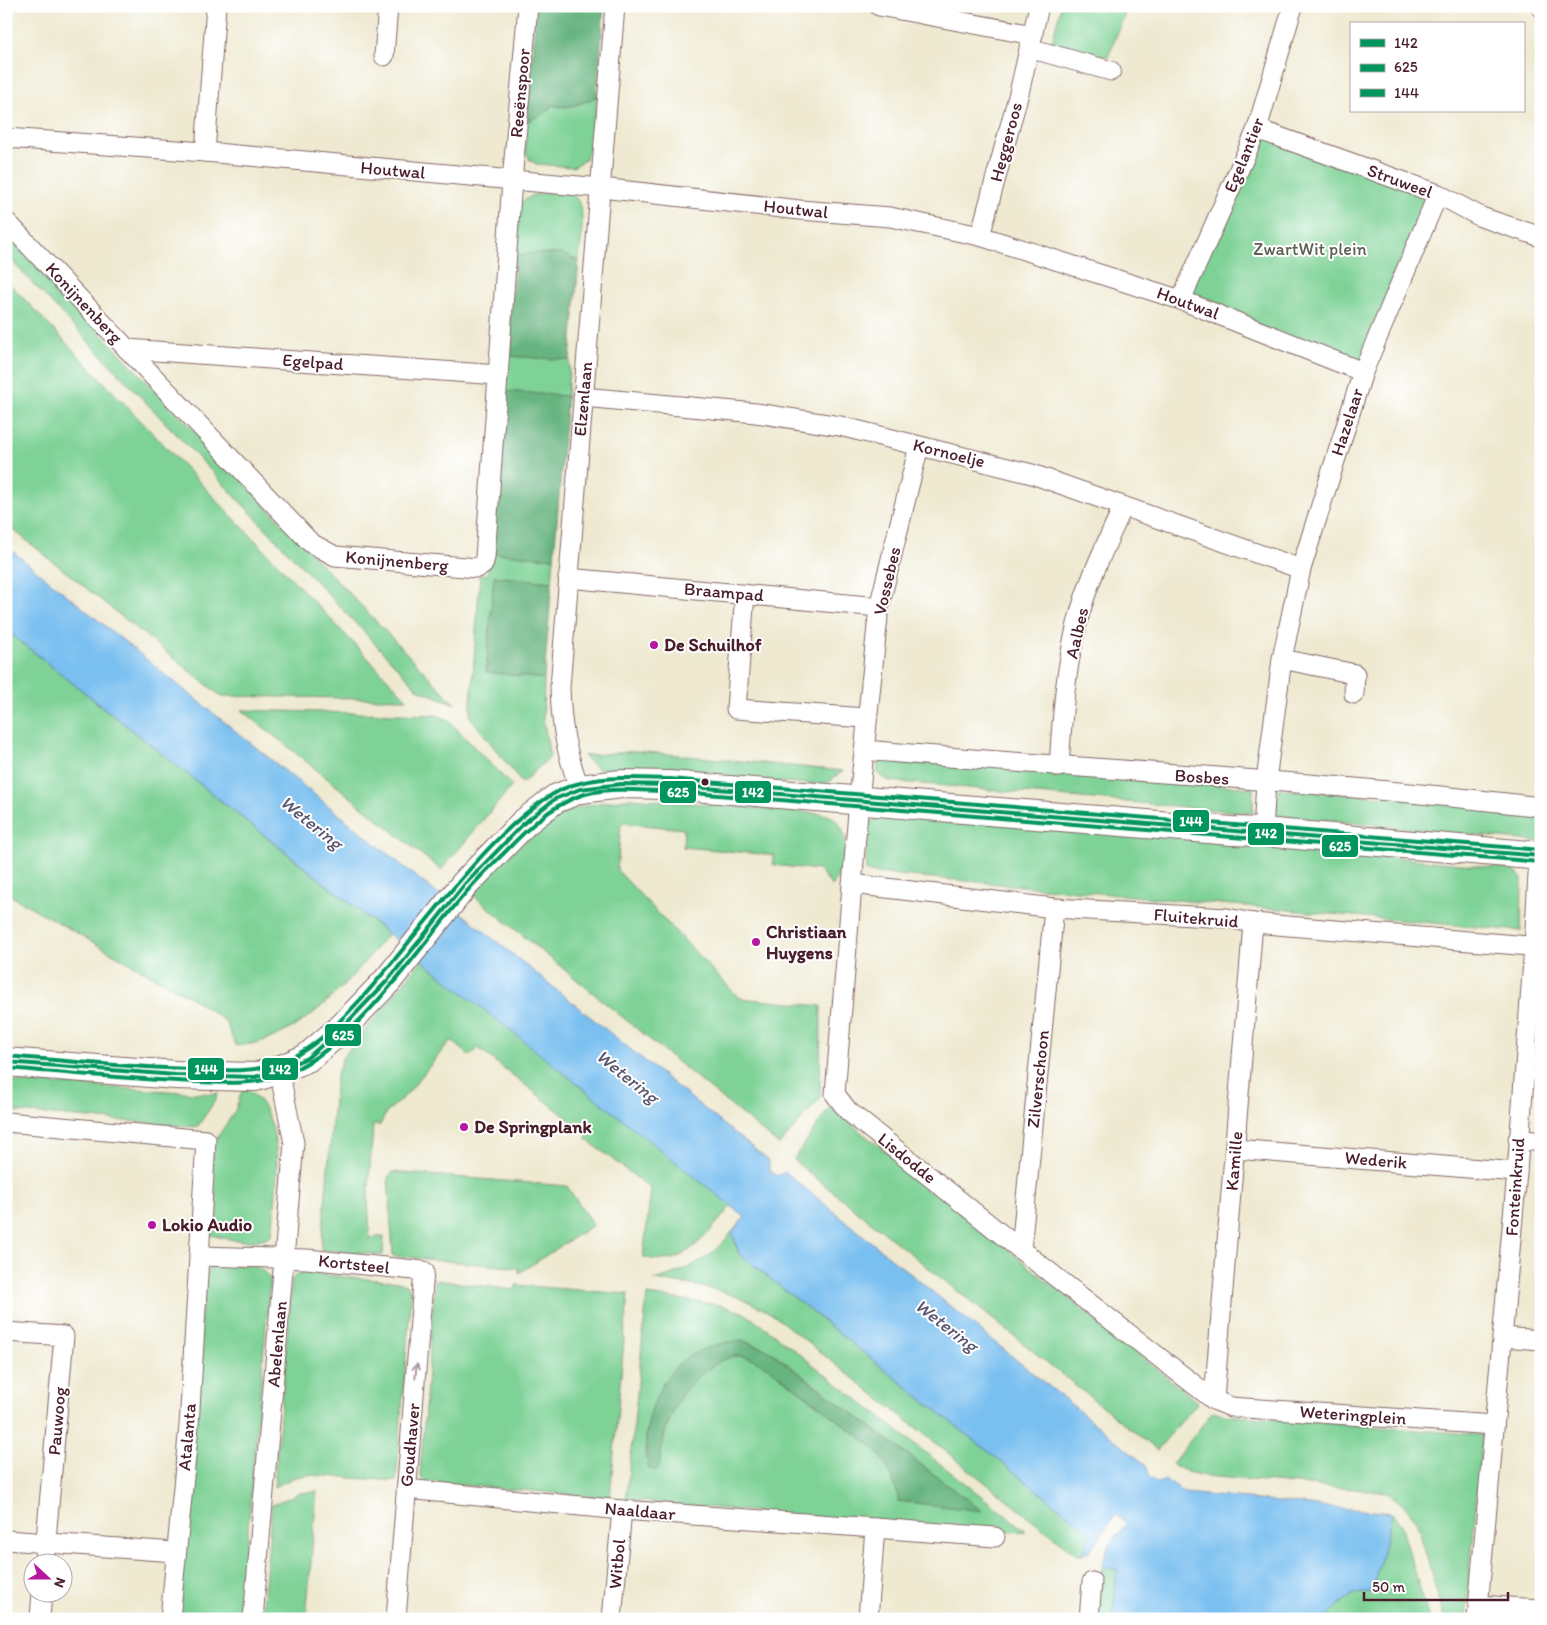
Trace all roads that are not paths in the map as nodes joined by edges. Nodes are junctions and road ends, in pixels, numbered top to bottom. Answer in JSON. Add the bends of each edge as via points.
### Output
{"nodes":[{"id":1,"x":216,"y":6,"type":"edge"},
{"id":2,"x":388,"y":6,"type":"edge"},
{"id":3,"x":528,"y":6,"type":"edge"},
{"id":4,"x":616,"y":6,"type":"edge"},
{"id":5,"x":879,"y":6,"type":"edge"},
{"id":6,"x":1039,"y":6,"type":"edge"},
{"id":7,"x":1294,"y":6,"type":"edge"},
{"id":8,"x":1031,"y":41,"type":"junction"},
{"id":9,"x":384,"y":56,"type":"dead end"},
{"id":10,"x":1111,"y":71,"type":"dead end"},
{"id":11,"x":1257,"y":129,"type":"junction"},
{"id":12,"x":6,"y":138,"type":"edge"},
{"id":13,"x":205,"y":152,"type":"junction"},
{"id":14,"x":512,"y":181,"type":"junction"},
{"id":15,"x":601,"y":188,"type":"junction"},
{"id":16,"x":1438,"y":194,"type":"junction"},
{"id":17,"x":6,"y":221,"type":"edge"},
{"id":18,"x":980,"y":236,"type":"junction"},
{"id":19,"x":1541,"y":237,"type":"edge"},
{"id":20,"x":1181,"y":300,"type":"junction"},
{"id":21,"x":127,"y":349,"type":"junction"},
{"id":22,"x":1363,"y":372,"type":"junction"},
{"id":23,"x":498,"y":375,"type":"junction"},
{"id":24,"x":583,"y":397,"type":"junction"},
{"id":25,"x":919,"y":446,"type":"junction"},
{"id":26,"x":1123,"y":507,"type":"junction"},
{"id":27,"x":1301,"y":569,"type":"junction"},
{"id":28,"x":568,"y":578,"type":"junction"},
{"id":29,"x":745,"y":594,"type":"junction"},
{"id":30,"x":879,"y":607,"type":"junction"},
{"id":31,"x":1282,"y":659,"type":"junction"},
{"id":32,"x":1354,"y":694,"type":"dead end"},
{"id":33,"x":866,"y":718,"type":"junction"},
{"id":34,"x":864,"y":750,"type":"junction"},
{"id":35,"x":1059,"y":767,"type":"junction"},
{"id":36,"x":1266,"y":781,"type":"junction"},
{"id":37,"x":580,"y":789,"type":"junction"},
{"id":38,"x":859,"y":800,"type":"junction"},
{"id":39,"x":1541,"y":807,"type":"edge"},
{"id":40,"x":1263,"y":832,"type":"junction"},
{"id":41,"x":1540,"y":856,"type":"edge"},
{"id":42,"x":852,"y":884,"type":"junction"},
{"id":43,"x":1054,"y":908,"type":"junction"},
{"id":44,"x":1253,"y":923,"type":"junction"},
{"id":45,"x":1538,"y":947,"type":"edge"},
{"id":46,"x":6,"y":1062,"type":"edge"},
{"id":47,"x":278,"y":1070,"type":"junction"},
{"id":48,"x":6,"y":1122,"type":"edge"},
{"id":49,"x":1518,"y":1139,"type":"junction"},
{"id":50,"x":1541,"y":1142,"type":"edge"},
{"id":51,"x":1235,"y":1149,"type":"junction"},
{"id":52,"x":1517,"y":1172,"type":"junction"},
{"id":53,"x":1021,"y":1250,"type":"junction"},
{"id":54,"x":199,"y":1256,"type":"junction"},
{"id":55,"x":284,"y":1259,"type":"junction"},
{"id":56,"x":424,"y":1272,"type":"joint"},
{"id":57,"x":6,"y":1332,"type":"edge"},
{"id":58,"x":1502,"y":1337,"type":"junction"},
{"id":59,"x":1541,"y":1340,"type":"edge"},
{"id":60,"x":1214,"y":1400,"type":"junction"},
{"id":61,"x":1494,"y":1425,"type":"junction"},
{"id":62,"x":406,"y":1489,"type":"junction"},
{"id":63,"x":622,"y":1510,"type":"junction"},
{"id":64,"x":875,"y":1528,"type":"junction"},
{"id":65,"x":994,"y":1537,"type":"dead end"},
{"id":66,"x":6,"y":1540,"type":"edge"},
{"id":67,"x":42,"y":1552,"type":"edge"},
{"id":68,"x":45,"y":1552,"type":"edge"},
{"id":69,"x":175,"y":1552,"type":"junction"},
{"id":70,"x":72,"y":1553,"type":"edge"},
{"id":71,"x":1092,"y":1582,"type":"dead end"},
{"id":72,"x":41,"y":1602,"type":"edge"},
{"id":73,"x":1541,"y":1610,"type":"edge"},
{"id":74,"x":1477,"y":1612,"type":"edge"},
{"id":75,"x":40,"y":1619,"type":"edge"},
{"id":76,"x":170,"y":1619,"type":"edge"},
{"id":77,"x":253,"y":1619,"type":"edge"},
{"id":78,"x":396,"y":1619,"type":"edge"},
{"id":79,"x":612,"y":1619,"type":"edge"},
{"id":80,"x":868,"y":1619,"type":"edge"},
{"id":81,"x":1089,"y":1619,"type":"edge"}],
"edges":[{"from":1,"to":13,"type":"street"},
{"from":2,"to":9,"type":"street"},
{"from":3,"to":14,"type":"street","name":"Reeënspoor"},
{"from":4,"to":15,"type":"street","name":"Elzenlaan"},
{"from":5,"to":8,"type":"street"},
{"from":6,"to":8,"type":"street","name":"Heggeroos"},
{"from":7,"to":11,"type":"street","name":"Egelantier"},
{"from":8,"to":10,"type":"street"},
{"from":8,"to":18,"type":"street","name":"Heggeroos"},
{"from":11,"to":16,"type":"street","name":"Struweel"},
{"from":11,"to":20,"type":"street","name":"Egelantier"},
{"from":12,"to":13,"type":"street","name":"Houtwal"},
{"from":13,"to":14,"type":"street","name":"Houtwal"},
{"from":14,"to":15,"type":"street","name":"Houtwal"},
{"from":14,"to":23,"type":"street","name":"Konijnenberg"},
{"from":15,"to":18,"type":"street","name":"Houtwal","via":[[890,217]]},
{"from":15,"to":24,"type":"street","name":"Elzenlaan"},
{"from":16,"to":19,"type":"street","name":"Struweel","via":[[1481,217]]},
{"from":16,"to":22,"type":"street","name":"Hazelaar"},
{"from":17,"to":21,"type":"street","name":"Konijnenberg"},
{"from":18,"to":20,"type":"street","name":"Houtwal"},
{"from":20,"to":22,"type":"street","name":"Houtwal"},
{"from":21,"to":23,"type":"street","name":"Egelpad"},
{"from":21,"to":23,"type":"street","name":"Konijnenberg","via":[[311,543],[335,556],[478,568],[485,558]]},
{"from":22,"to":27,"type":"street","name":"Hazelaar"},
{"from":24,"to":25,"type":"street","name":"Kornoelje","via":[[756,414],[840,426]]},
{"from":24,"to":28,"type":"street","name":"Elzenlaan"},
{"from":25,"to":26,"type":"street","name":"Kornoelje","via":[[1032,474]]},
{"from":25,"to":30,"type":"street","name":"Vossebes"},
{"from":26,"to":27,"type":"street","name":"Kornoelje"},
{"from":26,"to":35,"type":"street","name":"Aalbes","via":[[1100,557],[1077,623],[1064,695]]},
{"from":27,"to":31,"type":"street","name":"Hazelaar"},
{"from":28,"to":29,"type":"street","name":"Braampad"},
{"from":28,"to":37,"type":"street","name":"Elzenlaan","via":[[560,687],[561,725],[567,756]]},
{"from":29,"to":30,"type":"street","name":"Braampad"},
{"from":29,"to":33,"type":"street","via":[[736,709]]},
{"from":30,"to":33,"type":"street","name":"Vossebes"},
{"from":31,"to":32,"type":"street","via":[[1355,674]]},
{"from":31,"to":36,"type":"street","name":"Hazelaar"},
{"from":33,"to":34,"type":"street","name":"Vossebes"},
{"from":34,"to":35,"type":"street","name":"Bosbes"},
{"from":34,"to":38,"type":"street","name":"Vossebes"},
{"from":35,"to":36,"type":"street","name":"Bosbes"},
{"from":36,"to":39,"type":"street","name":"Bosbes"},
{"from":36,"to":40,"type":"street","name":"Hazelaar"},
{"from":37,"to":38,"type":"street","via":[[621,784],[669,785]]},
{"from":37,"to":47,"type":"street","via":[[555,799],[524,823],[466,884],[388,980],[342,1028],[307,1058]]},
{"from":38,"to":40,"type":"street"},
{"from":38,"to":42,"type":"street","name":"Lisdodde"},
{"from":40,"to":41,"type":"street"},
{"from":41,"to":45,"type":"street","name":"Fonteinkruid"},
{"from":42,"to":43,"type":"street","name":"Fluitekruid"},
{"from":42,"to":53,"type":"street","name":"Lisdodde","via":[[835,1094],[848,1111]]},
{"from":43,"to":44,"type":"street","name":"Fluitekruid","via":[[1226,918]]},
{"from":43,"to":53,"type":"street","name":"Zilverschoon"},
{"from":44,"to":45,"type":"street","name":"Fluitekruid"},
{"from":44,"to":51,"type":"street","name":"Kamille"},
{"from":45,"to":49,"type":"street","name":"Fonteinkruid"},
{"from":46,"to":47,"type":"street","via":[[176,1076],[255,1077]]},
{"from":47,"to":55,"type":"street","name":"Abelenlaan","via":[[294,1143]]},
{"from":48,"to":54,"type":"street","name":"Atalanta","via":[[206,1140]]},
{"from":49,"to":50,"type":"street"},
{"from":49,"to":52,"type":"street","name":"Fonteinkruid"},
{"from":51,"to":52,"type":"street","name":"Wederik"},
{"from":51,"to":60,"type":"street","name":"Kamille"},
{"from":52,"to":58,"type":"street","name":"Fonteinkruid"},
{"from":53,"to":60,"type":"street","name":"Lisdodde"},
{"from":54,"to":55,"type":"street"},
{"from":54,"to":69,"type":"street","name":"Atalanta","via":[[189,1426]]},
{"from":55,"to":56,"type":"street","name":"Kortsteel"},
{"from":55,"to":77,"type":"street","name":"Abelenlaan"},
{"from":62,"to":56,"type":"street","name":"Goudhaver","one_way":true},
{"from":57,"to":68,"type":"street","name":"Pauwoog","via":[[64,1336]]},
{"from":58,"to":59,"type":"street"},
{"from":58,"to":61,"type":"street"},
{"from":60,"to":61,"type":"street","name":"Weteringplein","via":[[1231,1407]]},
{"from":61,"to":74,"type":"street"},
{"from":62,"to":63,"type":"street","name":"Naaldaar"},
{"from":62,"to":78,"type":"street","name":"Goudhaver"},
{"from":63,"to":64,"type":"street","name":"Naaldaar"},
{"from":63,"to":79,"type":"street","name":"Witbol"},
{"from":64,"to":65,"type":"street","name":"Naaldaar"},
{"from":64,"to":80,"type":"street"},
{"from":66,"to":67,"type":"street"},
{"from":69,"to":70,"type":"street"},
{"from":69,"to":76,"type":"street","name":"Atalanta"},
{"from":71,"to":81,"type":"street"},
{"from":72,"to":75,"type":"street"},
{"from":73,"to":74,"type":"street"}]}
